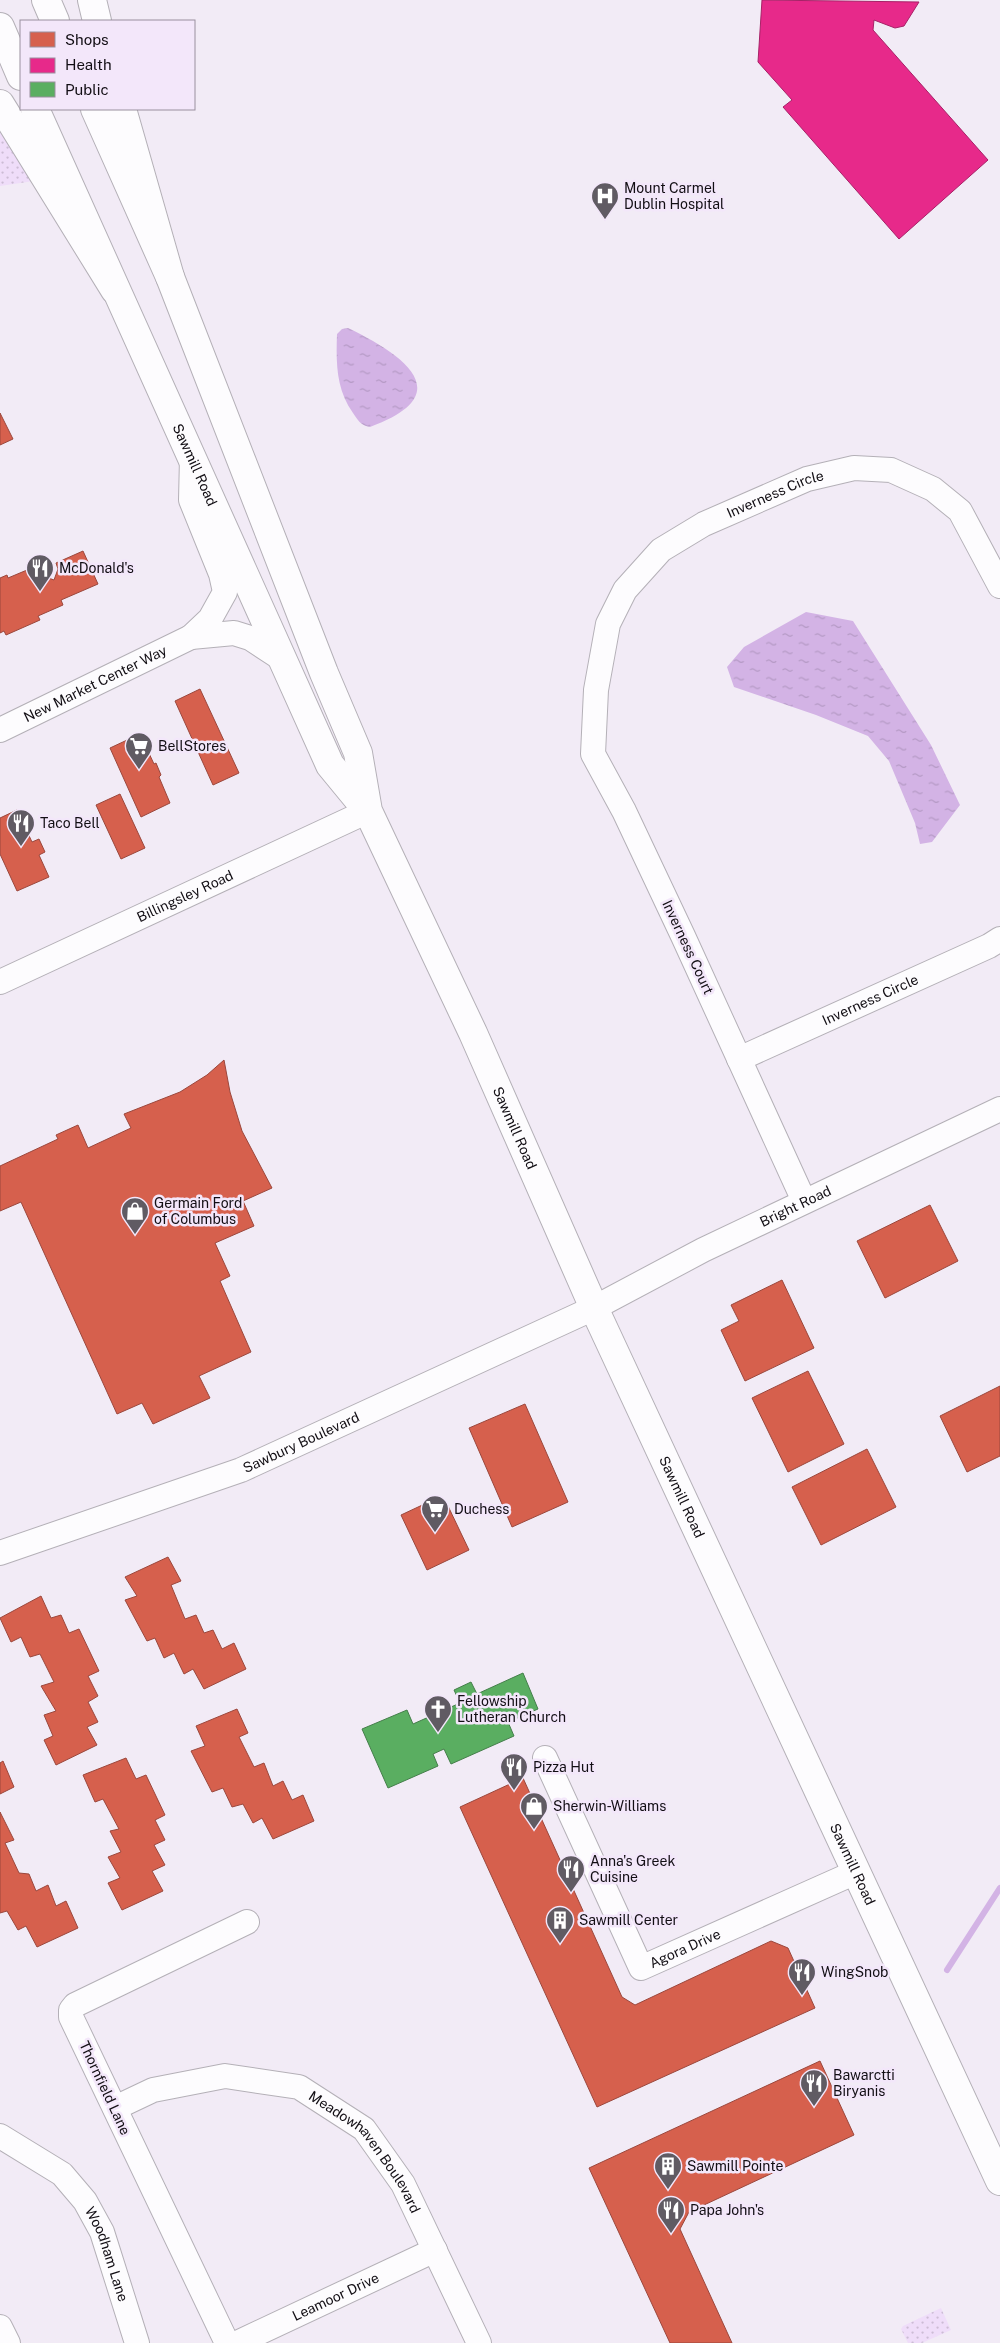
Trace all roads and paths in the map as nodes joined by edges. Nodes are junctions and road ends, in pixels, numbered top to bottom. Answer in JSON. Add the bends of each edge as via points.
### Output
{"nodes":[{"id":1,"x":46,"y":0,"type":"edge"},
{"id":2,"x":92,"y":0,"type":"edge"},
{"id":3,"x":55,"y":20,"type":"edge"},
{"id":4,"x":97,"y":20,"type":"edge"},
{"id":5,"x":0,"y":27,"type":"edge"},
{"id":6,"x":20,"y":74,"type":"edge"},
{"id":7,"x":0,"y":104,"type":"edge"},
{"id":8,"x":35,"y":110,"type":"edge"},
{"id":9,"x":94,"y":110,"type":"edge"},
{"id":10,"x":122,"y":110,"type":"edge"},
{"id":11,"x":170,"y":277,"type":"junction"},
{"id":12,"x":115,"y":290,"type":"junction"},
{"id":13,"x":192,"y":458,"type":"junction"},
{"id":14,"x":1000,"y":586,"type":"edge"},
{"id":15,"x":191,"y":637,"type":"junction"},
{"id":16,"x":282,"y":659,"type":"junction"},
{"id":17,"x":596,"y":690,"type":"joint"},
{"id":18,"x":0,"y":730,"type":"edge"},
{"id":19,"x":368,"y":811,"type":"junction"},
{"id":20,"x":1000,"y":939,"type":"edge"},
{"id":21,"x":0,"y":982,"type":"edge"},
{"id":22,"x":739,"y":1059,"type":"junction"},
{"id":23,"x":1000,"y":1109,"type":"edge"},
{"id":24,"x":804,"y":1201,"type":"junction"},
{"id":25,"x":594,"y":1308,"type":"junction"},
{"id":26,"x":0,"y":1553,"type":"edge"},
{"id":27,"x":545,"y":1758,"type":"dead end"},
{"id":28,"x":856,"y":1872,"type":"junction"},
{"id":29,"x":247,"y":1922,"type":"dead end"},
{"id":30,"x":115,"y":2108,"type":"junction"},
{"id":31,"x":0,"y":2136,"type":"edge"},
{"id":32,"x":1000,"y":2181,"type":"edge"},
{"id":33,"x":434,"y":2250,"type":"junction"},
{"id":34,"x":0,"y":2327,"type":"edge"},
{"id":35,"x":8,"y":2343,"type":"edge"},
{"id":36,"x":138,"y":2343,"type":"edge"},
{"id":37,"x":227,"y":2343,"type":"edge"},
{"id":38,"x":237,"y":2343,"type":"edge"},
{"id":39,"x":479,"y":2343,"type":"edge"}],
"edges":[{"from":1,"to":3,"type":"main road"},
{"from":2,"to":4,"type":"main road"},
{"from":5,"to":6,"type":"main road"},
{"from":7,"to":12,"type":"main road"},
{"from":8,"to":12,"type":"main road","name":"Sawmill Road"},
{"from":9,"to":11,"type":"main road","name":"Sawmill Road"},
{"from":10,"to":11,"type":"main road"},
{"from":11,"to":19,"type":"main road","name":"Sawmill Road","via":[[358,753]]},
{"from":12,"to":13,"type":"main road","name":"Sawmill Road"},
{"from":13,"to":15,"type":"street","name":"New Market Center Way","via":[[191,500],[222,574],[225,592],[210,619]]},
{"from":13,"to":16,"type":"main road","name":"Sawmill Road"},
{"from":14,"to":17,"type":"street","name":"Inverness Circle","via":[[960,511],[933,489],[891,470],[854,468],[807,479],[704,524],[661,550],[626,590],[608,624]]},
{"from":15,"to":16,"type":"street","name":"New Market Center Way","via":[[234,633],[250,638]]},
{"from":15,"to":18,"type":"street","name":"New Market Center Way"},
{"from":16,"to":19,"type":"main road","name":"Sawmill Road","via":[[330,765]]},
{"from":17,"to":22,"type":"street","name":"Inverness Court","via":[[593,754],[624,811]]},
{"from":19,"to":21,"type":"street","name":"Billingsley Road"},
{"from":19,"to":25,"type":"main road","name":"Sawmill Road","via":[[473,1033]]},
{"from":20,"to":22,"type":"street","name":"Inverness Circle"},
{"from":22,"to":24,"type":"street","name":"Inverness Court"},
{"from":23,"to":24,"type":"street","name":"Bright Road"},
{"from":24,"to":25,"type":"street","name":"Bright Road"},
{"from":25,"to":26,"type":"street","name":"Sawbury Boulevard","via":[[241,1470]]},
{"from":25,"to":28,"type":"main road","name":"Sawmill Road"},
{"from":27,"to":28,"type":"street","name":"Agora Drive","via":[[641,1968]]},
{"from":28,"to":32,"type":"main road","name":"Sawmill Road"},
{"from":29,"to":30,"type":"street","name":"Thornfield Lane","via":[[75,2005],[71,2016]]},
{"from":30,"to":33,"type":"street","name":"Meadowhaven Boulevard","via":[[153,2090],[225,2076],[299,2087],[364,2129],[403,2184]]},
{"from":30,"to":37,"type":"street","name":"Thornfield Lane"},
{"from":31,"to":36,"type":"street","name":"Woodham Lane","via":[[62,2174],[85,2201],[102,2232]]},
{"from":33,"to":38,"type":"street","name":"Leamoor Drive"},
{"from":33,"to":39,"type":"street","name":"Meadowhaven Boulevard"},
{"from":34,"to":35,"type":"street"}]}
